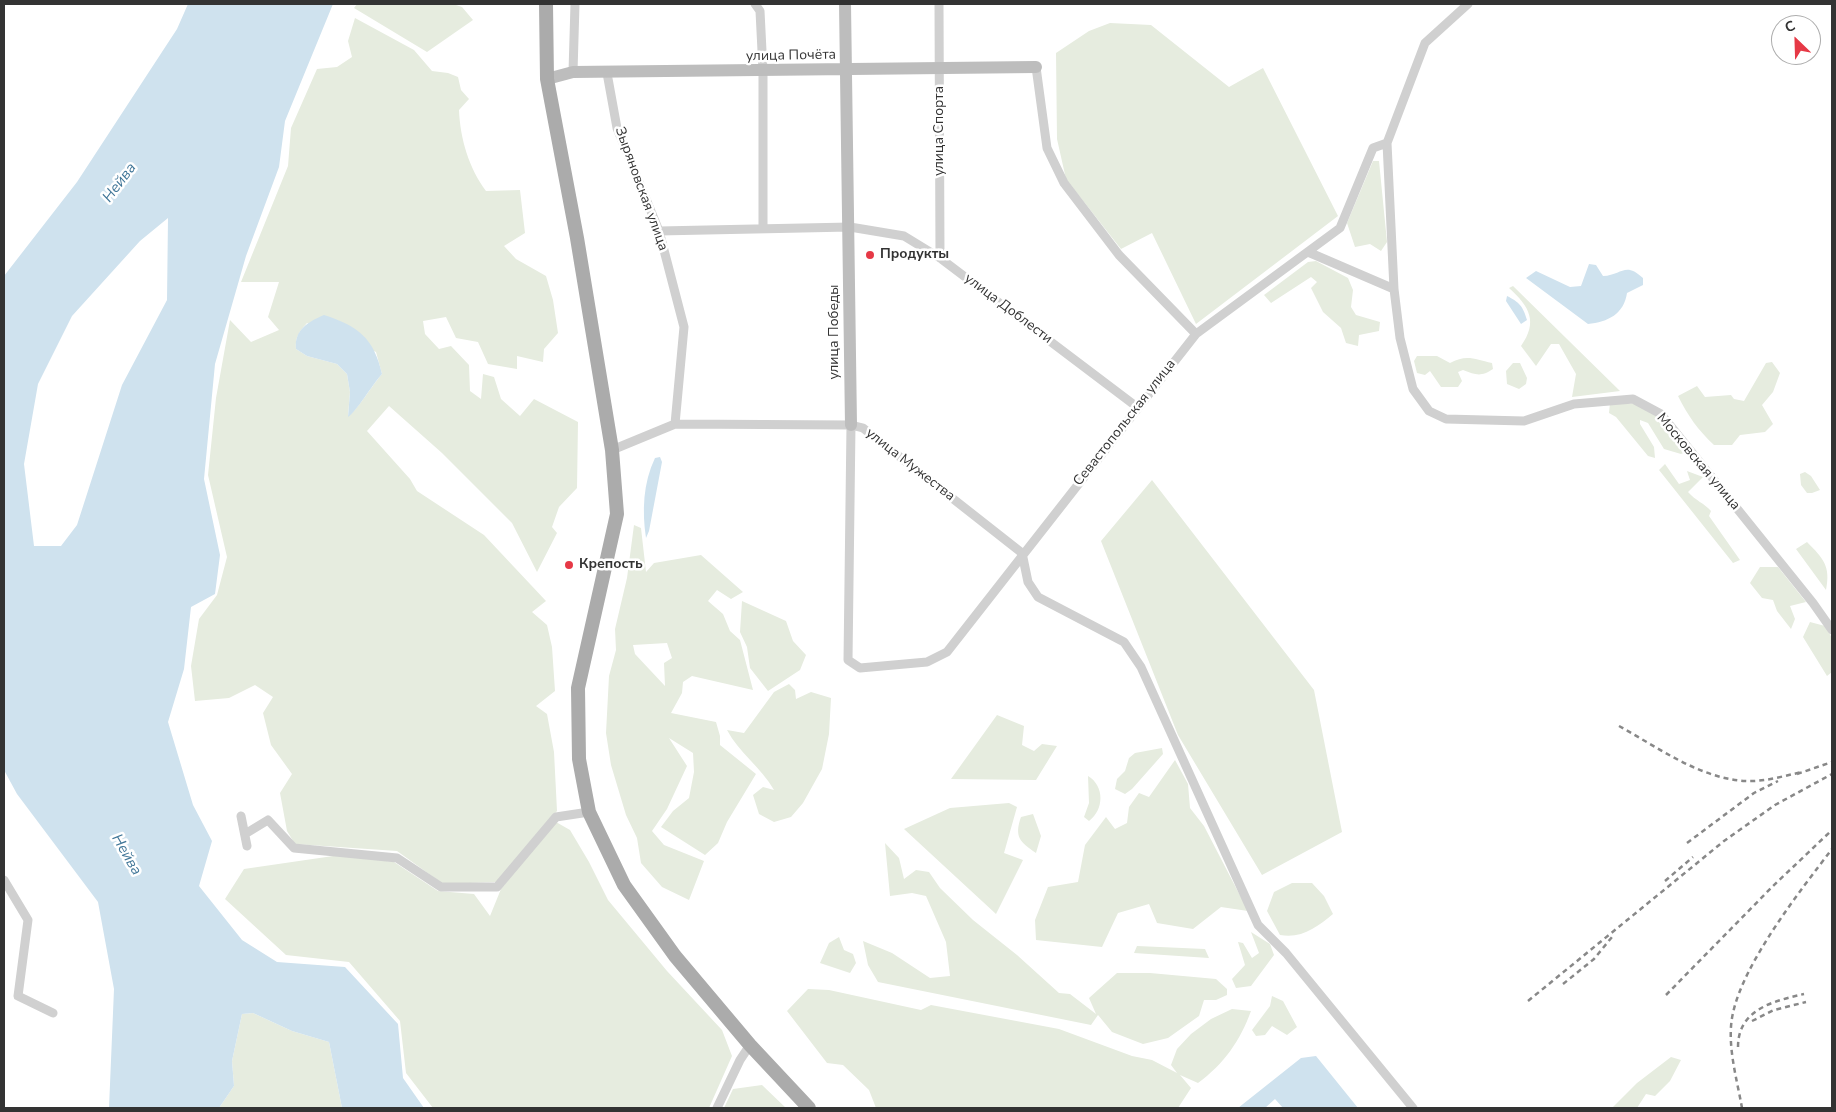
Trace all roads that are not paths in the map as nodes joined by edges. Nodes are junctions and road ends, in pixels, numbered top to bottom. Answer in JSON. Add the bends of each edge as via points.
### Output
{"nodes":[{"id":1,"x":546,"y":4,"type":"edge"},
{"id":2,"x":576,"y":4,"type":"edge"},
{"id":3,"x":755,"y":4,"type":"edge"},
{"id":4,"x":845,"y":4,"type":"edge"},
{"id":5,"x":939,"y":4,"type":"edge"},
{"id":6,"x":1468,"y":4,"type":"edge"},
{"id":7,"x":1036,"y":67,"type":"joint"},
{"id":8,"x":941,"y":69,"type":"junction"},
{"id":9,"x":847,"y":70,"type":"junction"},
{"id":10,"x":763,"y":71,"type":"junction"},
{"id":11,"x":573,"y":72,"type":"junction"},
{"id":12,"x":608,"y":73,"type":"junction"},
{"id":13,"x":547,"y":79,"type":"junction"},
{"id":14,"x":1387,"y":143,"type":"junction"},
{"id":15,"x":850,"y":227,"type":"junction"},
{"id":16,"x":763,"y":228,"type":"junction"},
{"id":17,"x":659,"y":231,"type":"junction"},
{"id":18,"x":1308,"y":252,"type":"junction"},
{"id":19,"x":940,"y":258,"type":"junction"},
{"id":20,"x":1394,"y":289,"type":"junction"},
{"id":21,"x":1196,"y":334,"type":"junction"},
{"id":22,"x":1138,"y":407,"type":"junction"},
{"id":23,"x":675,"y":424,"type":"junction"},
{"id":24,"x":851,"y":425,"type":"junction"},
{"id":25,"x":612,"y":450,"type":"junction"},
{"id":26,"x":1022,"y":553,"type":"junction"},
{"id":27,"x":1832,"y":630,"type":"edge"},
{"id":28,"x":848,"y":660,"type":"joint"},
{"id":29,"x":589,"y":812,"type":"junction"},
{"id":30,"x":241,"y":816,"type":"dead end"},
{"id":31,"x":245,"y":834,"type":"junction"},
{"id":32,"x":247,"y":846,"type":"dead end"},
{"id":33,"x":4,"y":880,"type":"edge"},
{"id":34,"x":53,"y":1012,"type":"dead end"},
{"id":35,"x":750,"y":1045,"type":"junction"},
{"id":36,"x":717,"y":1108,"type":"edge"},
{"id":37,"x":810,"y":1108,"type":"edge"},
{"id":38,"x":1413,"y":1108,"type":"edge"}],
"edges":[{"from":1,"to":13,"type":"main road"},
{"from":2,"to":11,"type":"street"},
{"from":3,"to":10,"type":"street","via":[[760,11]]},
{"from":4,"to":9,"type":"street","name":"улица Победы"},
{"from":5,"to":8,"type":"street","name":"улица Спорта"},
{"from":6,"to":14,"type":"street","via":[[1425,43]]},
{"from":7,"to":8,"type":"street","name":"улица Почёта"},
{"from":7,"to":21,"type":"street","via":[[1047,148],[1064,184],[1119,255]]},
{"from":8,"to":9,"type":"street","name":"улица Почёта"},
{"from":8,"to":19,"type":"street","name":"улица Спорта"},
{"from":9,"to":10,"type":"street","name":"улица Почёта"},
{"from":9,"to":15,"type":"street","name":"улица Победы"},
{"from":10,"to":12,"type":"street","name":"улица Почёта"},
{"from":10,"to":16,"type":"street"},
{"from":11,"to":12,"type":"street","name":"улица Почёта"},
{"from":11,"to":13,"type":"street","name":"улица Почёта"},
{"from":12,"to":17,"type":"street","name":"Зыряновская улица","via":[[617,128]]},
{"from":13,"to":25,"type":"main road"},
{"from":14,"to":18,"type":"street","name":"Севастопольская улица","via":[[1373,148],[1340,228]]},
{"from":14,"to":20,"type":"street","name":"Московская улица"},
{"from":15,"to":16,"type":"street","name":"улица Доблести"},
{"from":15,"to":19,"type":"street","name":"улица Доблести","via":[[904,236]]},
{"from":15,"to":24,"type":"street","name":"улица Победы"},
{"from":16,"to":17,"type":"street","name":"улица Доблести"},
{"from":17,"to":23,"type":"street","name":"Зыряновская улица","via":[[684,327]]},
{"from":18,"to":20,"type":"street"},
{"from":18,"to":21,"type":"street","name":"Севастопольская улица"},
{"from":19,"to":22,"type":"street","name":"улица Доблести"},
{"from":20,"to":27,"type":"street","name":"Московская улица","via":[[1400,338],[1413,389],[1429,411],[1446,419],[1524,421],[1574,404],[1633,399],[1640,402],[1661,414]]},
{"from":21,"to":22,"type":"street","name":"Севастопольская улица"},
{"from":22,"to":26,"type":"street","name":"Севастопольская улица"},
{"from":23,"to":24,"type":"street","name":"улица Мужества"},
{"from":23,"to":25,"type":"street","name":"улица Мужества"},
{"from":24,"to":26,"type":"street","name":"улица Мужества","via":[[863,428]]},
{"from":24,"to":28,"type":"street","name":"улица Победы"},
{"from":25,"to":29,"type":"main road","via":[[617,514],[578,688],[579,759]]},
{"from":26,"to":28,"type":"street","name":"Севастопольская улица","via":[[947,652],[927,662],[860,668]]},
{"from":26,"to":38,"type":"street","via":[[1028,582],[1038,597],[1124,642],[1141,667],[1258,925],[1286,954]]},
{"from":29,"to":31,"type":"street","via":[[556,817],[497,887],[475,889],[441,887],[397,858],[294,848],[268,820]]},
{"from":29,"to":35,"type":"main road","via":[[624,885],[675,956]]},
{"from":30,"to":31,"type":"street"},
{"from":31,"to":32,"type":"street"},
{"from":33,"to":34,"type":"street","via":[[28,920],[18,996]]},
{"from":35,"to":36,"type":"street"},
{"from":35,"to":37,"type":"main road"}]}
